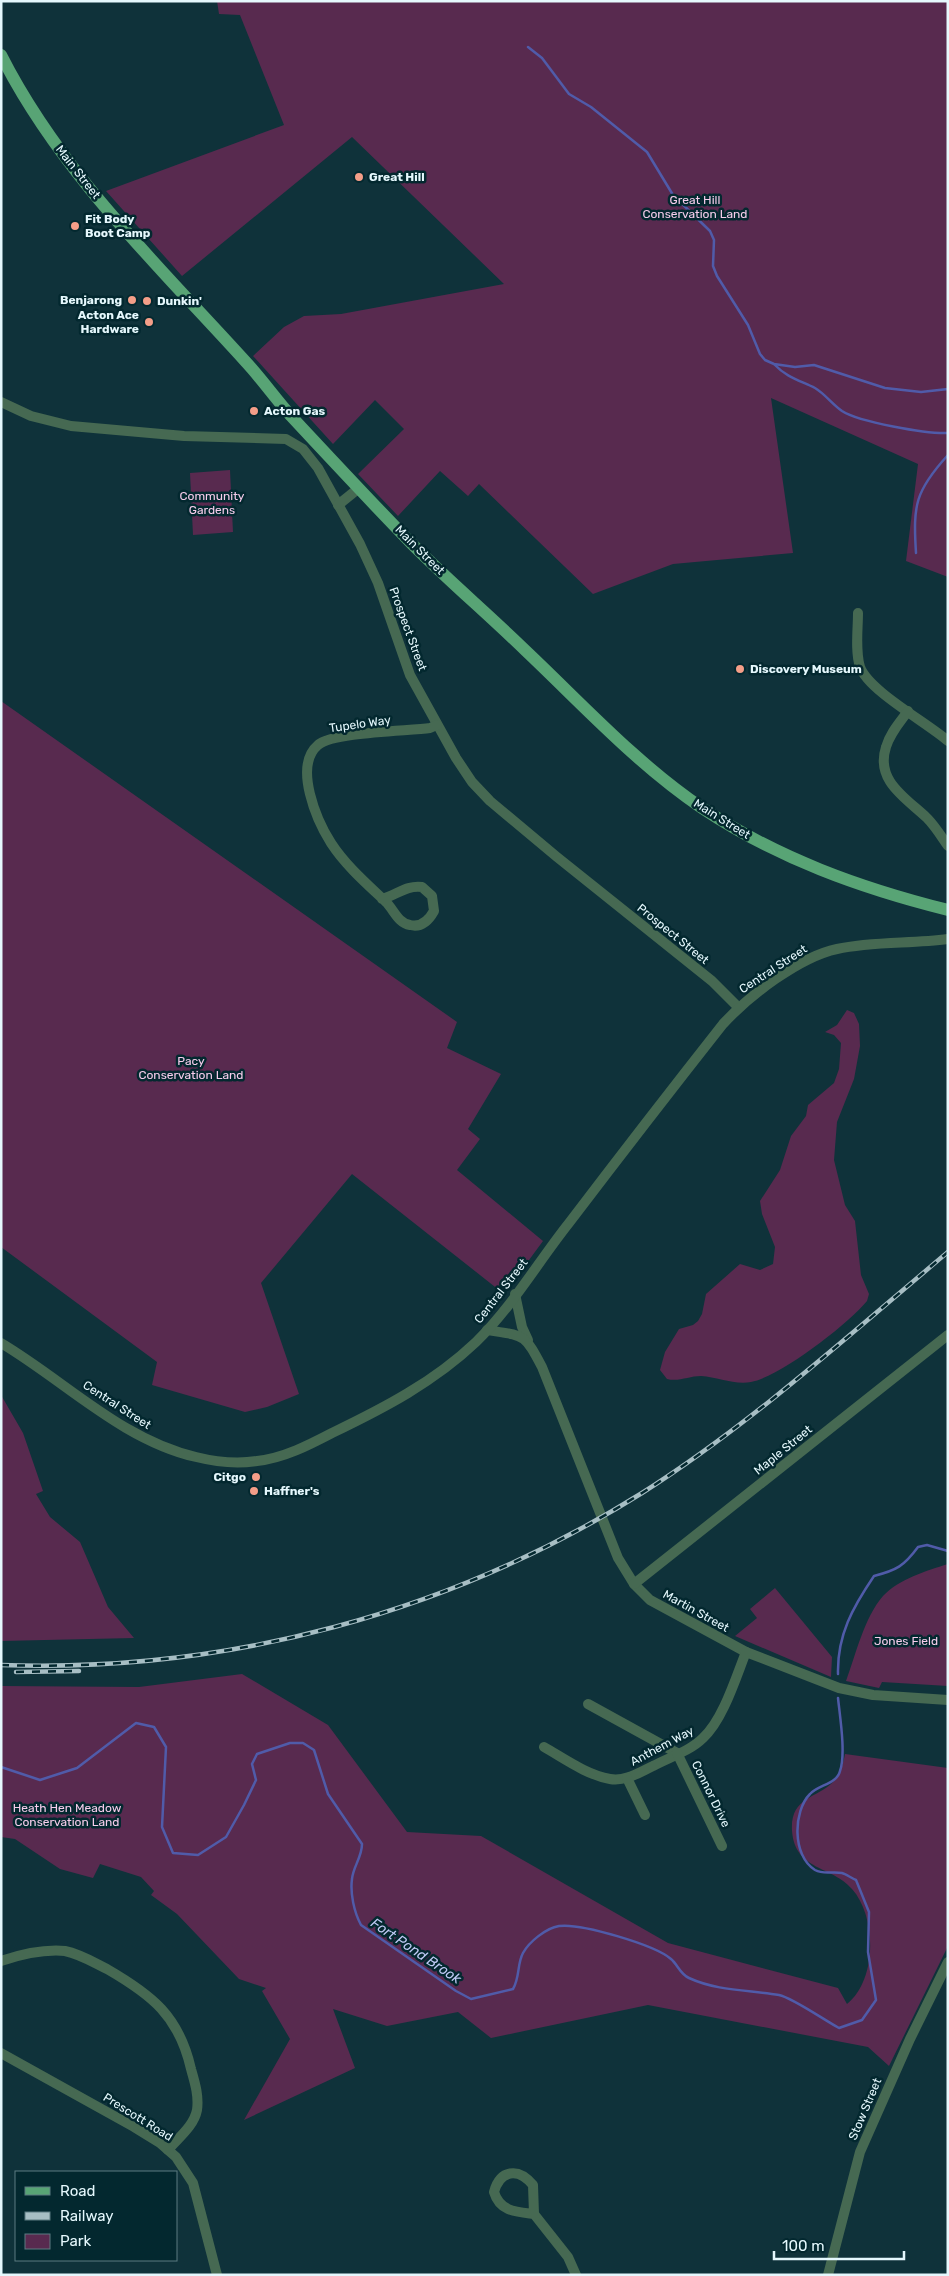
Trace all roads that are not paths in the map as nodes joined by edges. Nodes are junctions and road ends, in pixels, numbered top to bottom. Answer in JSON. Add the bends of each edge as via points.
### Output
{"nodes":[{"id":1,"x":1,"y":55,"type":"edge"},
{"id":2,"x":1,"y":402,"type":"edge"},
{"id":3,"x":303,"y":428,"type":"junction"},
{"id":4,"x":290,"y":442,"type":"junction"},
{"id":5,"x":359,"y":488,"type":"junction"},
{"id":6,"x":338,"y":505,"type":"junction"},
{"id":7,"x":858,"y":613,"type":"dead end"},
{"id":8,"x":908,"y":711,"type":"junction"},
{"id":9,"x":437,"y":725,"type":"junction"},
{"id":10,"x":948,"y":741,"type":"edge"},
{"id":11,"x":948,"y":846,"type":"edge"},
{"id":12,"x":382,"y":899,"type":"junction"},
{"id":13,"x":948,"y":910,"type":"edge"},
{"id":14,"x":948,"y":939,"type":"edge"},
{"id":15,"x":738,"y":1007,"type":"junction"},
{"id":16,"x":516,"y":1294,"type":"junction"},
{"id":17,"x":487,"y":1330,"type":"junction"},
{"id":18,"x":948,"y":1335,"type":"edge"},
{"id":19,"x":528,"y":1341,"type":"junction"},
{"id":20,"x":1,"y":1343,"type":"edge"},
{"id":21,"x":634,"y":1584,"type":"junction"},
{"id":22,"x":746,"y":1652,"type":"junction"},
{"id":23,"x":948,"y":1700,"type":"edge"},
{"id":24,"x":588,"y":1704,"type":"dead end"},
{"id":25,"x":544,"y":1748,"type":"dead end"},
{"id":26,"x":677,"y":1753,"type":"junction"},
{"id":27,"x":626,"y":1778,"type":"junction"},
{"id":28,"x":645,"y":1815,"type":"dead end"},
{"id":29,"x":722,"y":1846,"type":"dead end"},
{"id":30,"x":1,"y":1960,"type":"edge"},
{"id":31,"x":948,"y":1962,"type":"edge"},
{"id":32,"x":1,"y":2053,"type":"edge"},
{"id":33,"x":168,"y":2150,"type":"junction"},
{"id":34,"x":534,"y":2214,"type":"junction"},
{"id":35,"x":217,"y":2275,"type":"edge"},
{"id":36,"x":576,"y":2275,"type":"edge"},
{"id":37,"x":828,"y":2275,"type":"edge"}],
"edges":[{"from":1,"to":3,"type":"main road","name":"Main Street","via":[[48,133],[77,173]]},
{"from":2,"to":4,"type":"street","name":"Prospect Street","via":[[31,416],[71,426],[219,438],[286,439]]},
{"from":3,"to":4,"type":"street"},
{"from":3,"to":5,"type":"main road","name":"Main Street"},
{"from":4,"to":6,"type":"street","name":"Prospect Street","via":[[303,448]]},
{"from":5,"to":6,"type":"street"},
{"from":5,"to":13,"type":"main road","name":"Main Street","via":[[438,569],[627,748],[704,810],[782,855],[887,895]]},
{"from":6,"to":9,"type":"street","name":"Prospect Street","via":[[378,583],[410,675]]},
{"from":7,"to":8,"type":"street","via":[[858,656],[862,671],[875,687]]},
{"from":8,"to":10,"type":"street"},
{"from":8,"to":11,"type":"street","via":[[886,746],[885,770],[895,789],[931,823]]},
{"from":9,"to":12,"type":"street","name":"Tupelo Way","via":[[335,737],[319,744],[310,754],[306,770],[308,788],[331,843],[355,874]]},
{"from":9,"to":15,"type":"street","name":"Prospect Street","via":[[472,782],[490,801],[712,981]]},
{"from":12,"to":12,"type":"street","name":"Tupelo Way","via":[[401,921],[409,925],[425,923],[434,911],[432,896],[422,887],[406,887]]},
{"from":14,"to":15,"type":"street","name":"Central Street","via":[[852,947],[822,953]]},
{"from":15,"to":16,"type":"street","name":"Central Street"},
{"from":16,"to":17,"type":"street","name":"Central Street"},
{"from":16,"to":19,"type":"street","name":"Martin Street"},
{"from":17,"to":19,"type":"street","via":[[517,1334]]},
{"from":17,"to":20,"type":"street","name":"Central Street","via":[[436,1376],[380,1410],[283,1455],[236,1463],[208,1460],[176,1451],[133,1432]]},
{"from":18,"to":21,"type":"street","name":"Maple Street"},
{"from":19,"to":21,"type":"street","name":"Martin Street","via":[[542,1367],[616,1553]]},
{"from":21,"to":22,"type":"street","name":"Martin Street","via":[[664,1609]]},
{"from":22,"to":23,"type":"street","name":"Martin Street","via":[[839,1688],[873,1696]]},
{"from":22,"to":26,"type":"street","name":"Anthem Way","via":[[710,1730],[695,1745]]},
{"from":24,"to":26,"type":"street"},
{"from":25,"to":27,"type":"street","name":"Anthem Way","via":[[600,1777],[612,1780]]},
{"from":26,"to":27,"type":"street","name":"Anthem Way"},
{"from":26,"to":29,"type":"street","name":"Connor Drive"},
{"from":27,"to":28,"type":"street"},
{"from":30,"to":33,"type":"street","via":[[38,1952],[66,1952],[86,1958],[126,1980],[160,2004],[172,2019],[183,2043],[197,2092],[196,2111],[191,2124]]},
{"from":31,"to":37,"type":"street","name":"Stow Street","via":[[860,2152]]},
{"from":32,"to":33,"type":"street","name":"Prescott Road"},
{"from":33,"to":35,"type":"street","name":"Prescott Road","via":[[193,2183]]},
{"from":34,"to":34,"type":"street","via":[[510,2211],[501,2206],[494,2192],[502,2176],[516,2173],[530,2181],[534,2192]]},
{"from":34,"to":36,"type":"street","via":[[568,2257]]}]}
